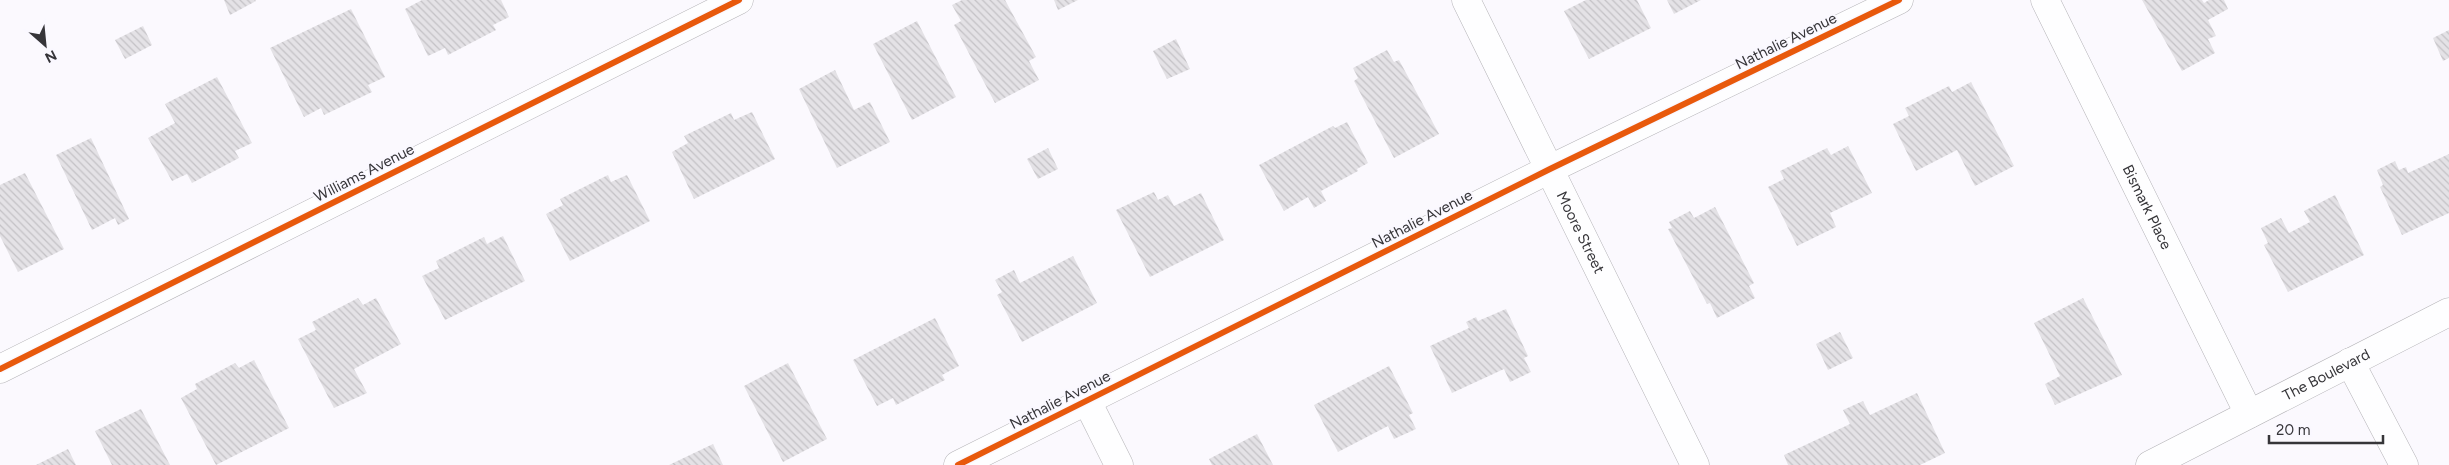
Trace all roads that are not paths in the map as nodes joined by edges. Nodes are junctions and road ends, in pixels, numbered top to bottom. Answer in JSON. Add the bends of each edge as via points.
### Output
{"nodes":[{"id":1,"x":739,"y":0,"type":"edge"},
{"id":2,"x":1466,"y":0,"type":"edge"},
{"id":3,"x":1899,"y":0,"type":"edge"},
{"id":4,"x":2045,"y":0,"type":"edge"},
{"id":5,"x":1550,"y":169,"type":"junction"},
{"id":6,"x":2449,"y":312,"type":"edge"},
{"id":7,"x":2350,"y":362,"type":"junction"},
{"id":8,"x":0,"y":369,"type":"edge"},
{"id":9,"x":1087,"y":400,"type":"junction"},
{"id":10,"x":2249,"y":414,"type":"junction"},
{"id":11,"x":958,"y":465,"type":"edge"},
{"id":12,"x":1119,"y":465,"type":"edge"},
{"id":13,"x":1695,"y":465,"type":"edge"},
{"id":14,"x":2150,"y":465,"type":"edge"},
{"id":15,"x":2404,"y":465,"type":"edge"}],
"edges":[{"from":1,"to":8,"type":"street","name":"Williams Avenue"},
{"from":2,"to":5,"type":"street","name":"Moore Street"},
{"from":3,"to":5,"type":"street","name":"Nathalie Avenue"},
{"from":4,"to":10,"type":"street","name":"Bismark Place"},
{"from":5,"to":9,"type":"street","name":"Nathalie Avenue"},
{"from":5,"to":13,"type":"street","name":"Moore Street"},
{"from":6,"to":7,"type":"street","name":"The Boulevard"},
{"from":7,"to":10,"type":"street","name":"The Boulevard"},
{"from":7,"to":15,"type":"street"},
{"from":9,"to":11,"type":"street","name":"Nathalie Avenue"},
{"from":9,"to":12,"type":"street"},
{"from":10,"to":14,"type":"street","name":"The Boulevard"}]}
